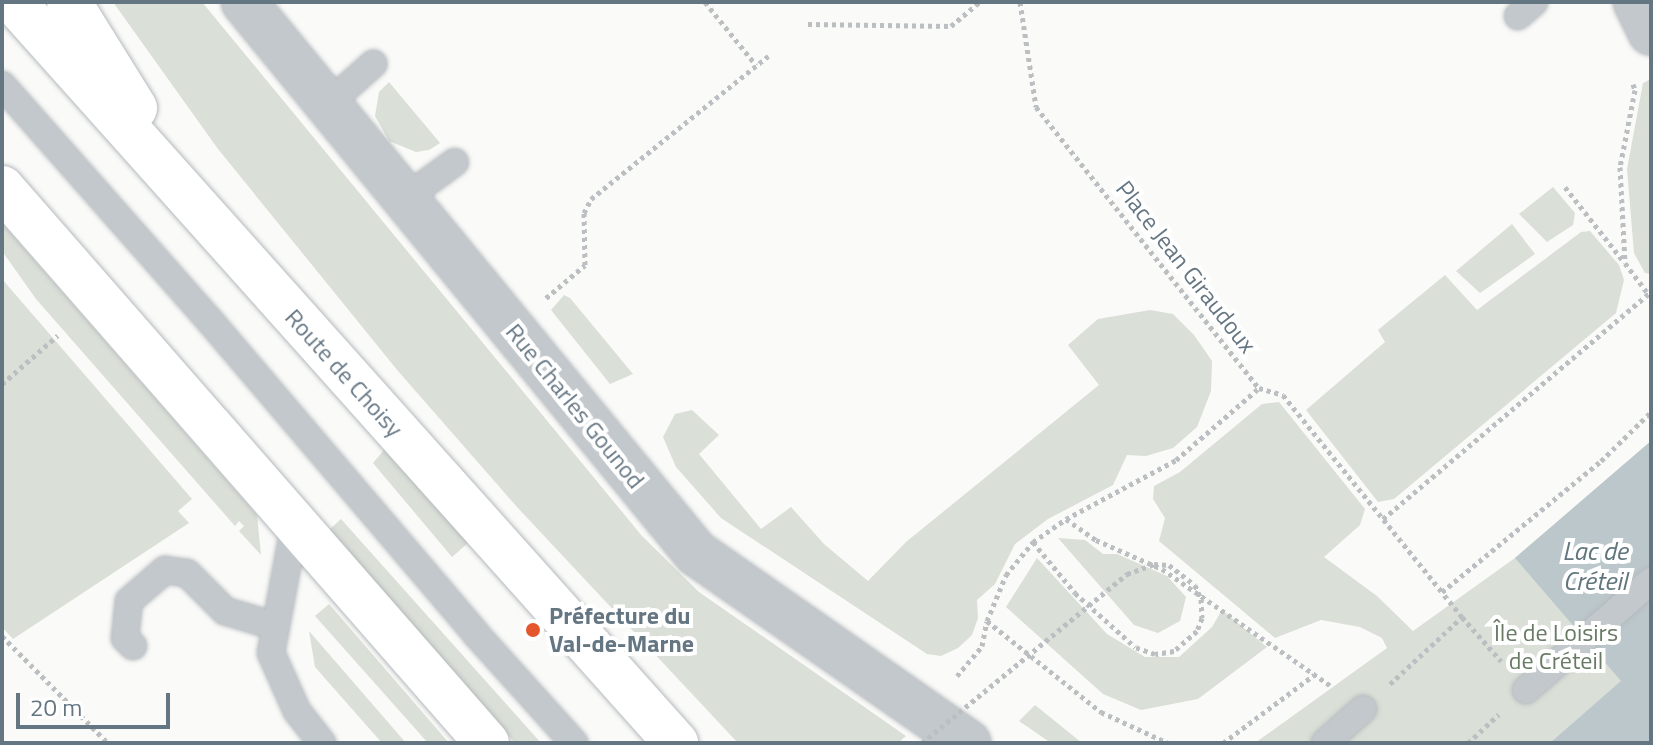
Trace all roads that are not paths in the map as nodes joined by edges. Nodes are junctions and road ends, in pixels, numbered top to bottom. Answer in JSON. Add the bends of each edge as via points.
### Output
{"nodes":[{"id":1,"x":14,"y":2,"type":"edge"},
{"id":2,"x":69,"y":2,"type":"edge"},
{"id":3,"x":244,"y":2,"type":"edge"},
{"id":4,"x":1636,"y":2,"type":"edge"},
{"id":5,"x":1651,"y":33,"type":"edge"},
{"id":6,"x":373,"y":64,"type":"dead end"},
{"id":7,"x":2,"y":85,"type":"edge"},
{"id":8,"x":327,"y":105,"type":"junction"},
{"id":9,"x":455,"y":162,"type":"dead end"},
{"id":10,"x":2,"y":188,"type":"edge"},
{"id":11,"x":407,"y":197,"type":"junction"},
{"id":12,"x":199,"y":213,"type":"junction"},
{"id":13,"x":295,"y":523,"type":"junction"},
{"id":14,"x":1651,"y":581,"type":"edge"},
{"id":15,"x":275,"y":626,"type":"junction"},
{"id":16,"x":133,"y":646,"type":"dead end"},
{"id":17,"x":1526,"y":690,"type":"dead end"},
{"id":18,"x":1363,"y":709,"type":"road end"},
{"id":19,"x":322,"y":743,"type":"edge"},
{"id":20,"x":487,"y":743,"type":"edge"},
{"id":21,"x":574,"y":743,"type":"edge"},
{"id":22,"x":676,"y":743,"type":"edge"},
{"id":23,"x":968,"y":743,"type":"edge"},
{"id":24,"x":1325,"y":743,"type":"edge"}],
"edges":[{"from":1,"to":12,"type":"main road","name":"Route de Choisy"},
{"from":2,"to":12,"type":"main road"},
{"from":3,"to":8,"type":"street","name":"Rue Charles Gounod"},
{"from":4,"to":5,"type":"street"},
{"from":6,"to":8,"type":"lane"},
{"from":7,"to":21,"type":"lane"},
{"from":8,"to":11,"type":"street","name":"Rue Charles Gounod"},
{"from":9,"to":11,"type":"lane"},
{"from":10,"to":13,"type":"main road"},
{"from":11,"to":23,"type":"street","name":"Rue Charles Gounod","via":[[696,553]]},
{"from":12,"to":22,"type":"main road","name":"Route de Choisy"},
{"from":13,"to":15,"type":"lane"},
{"from":13,"to":20,"type":"main road"},
{"from":14,"to":17,"type":"lane"},
{"from":15,"to":16,"type":"lane","via":[[225,611],[187,573],[165,570],[129,601],[125,638]]},
{"from":15,"to":19,"type":"lane","via":[[271,653],[297,711]]},
{"from":18,"to":24,"type":"lane"}]}
